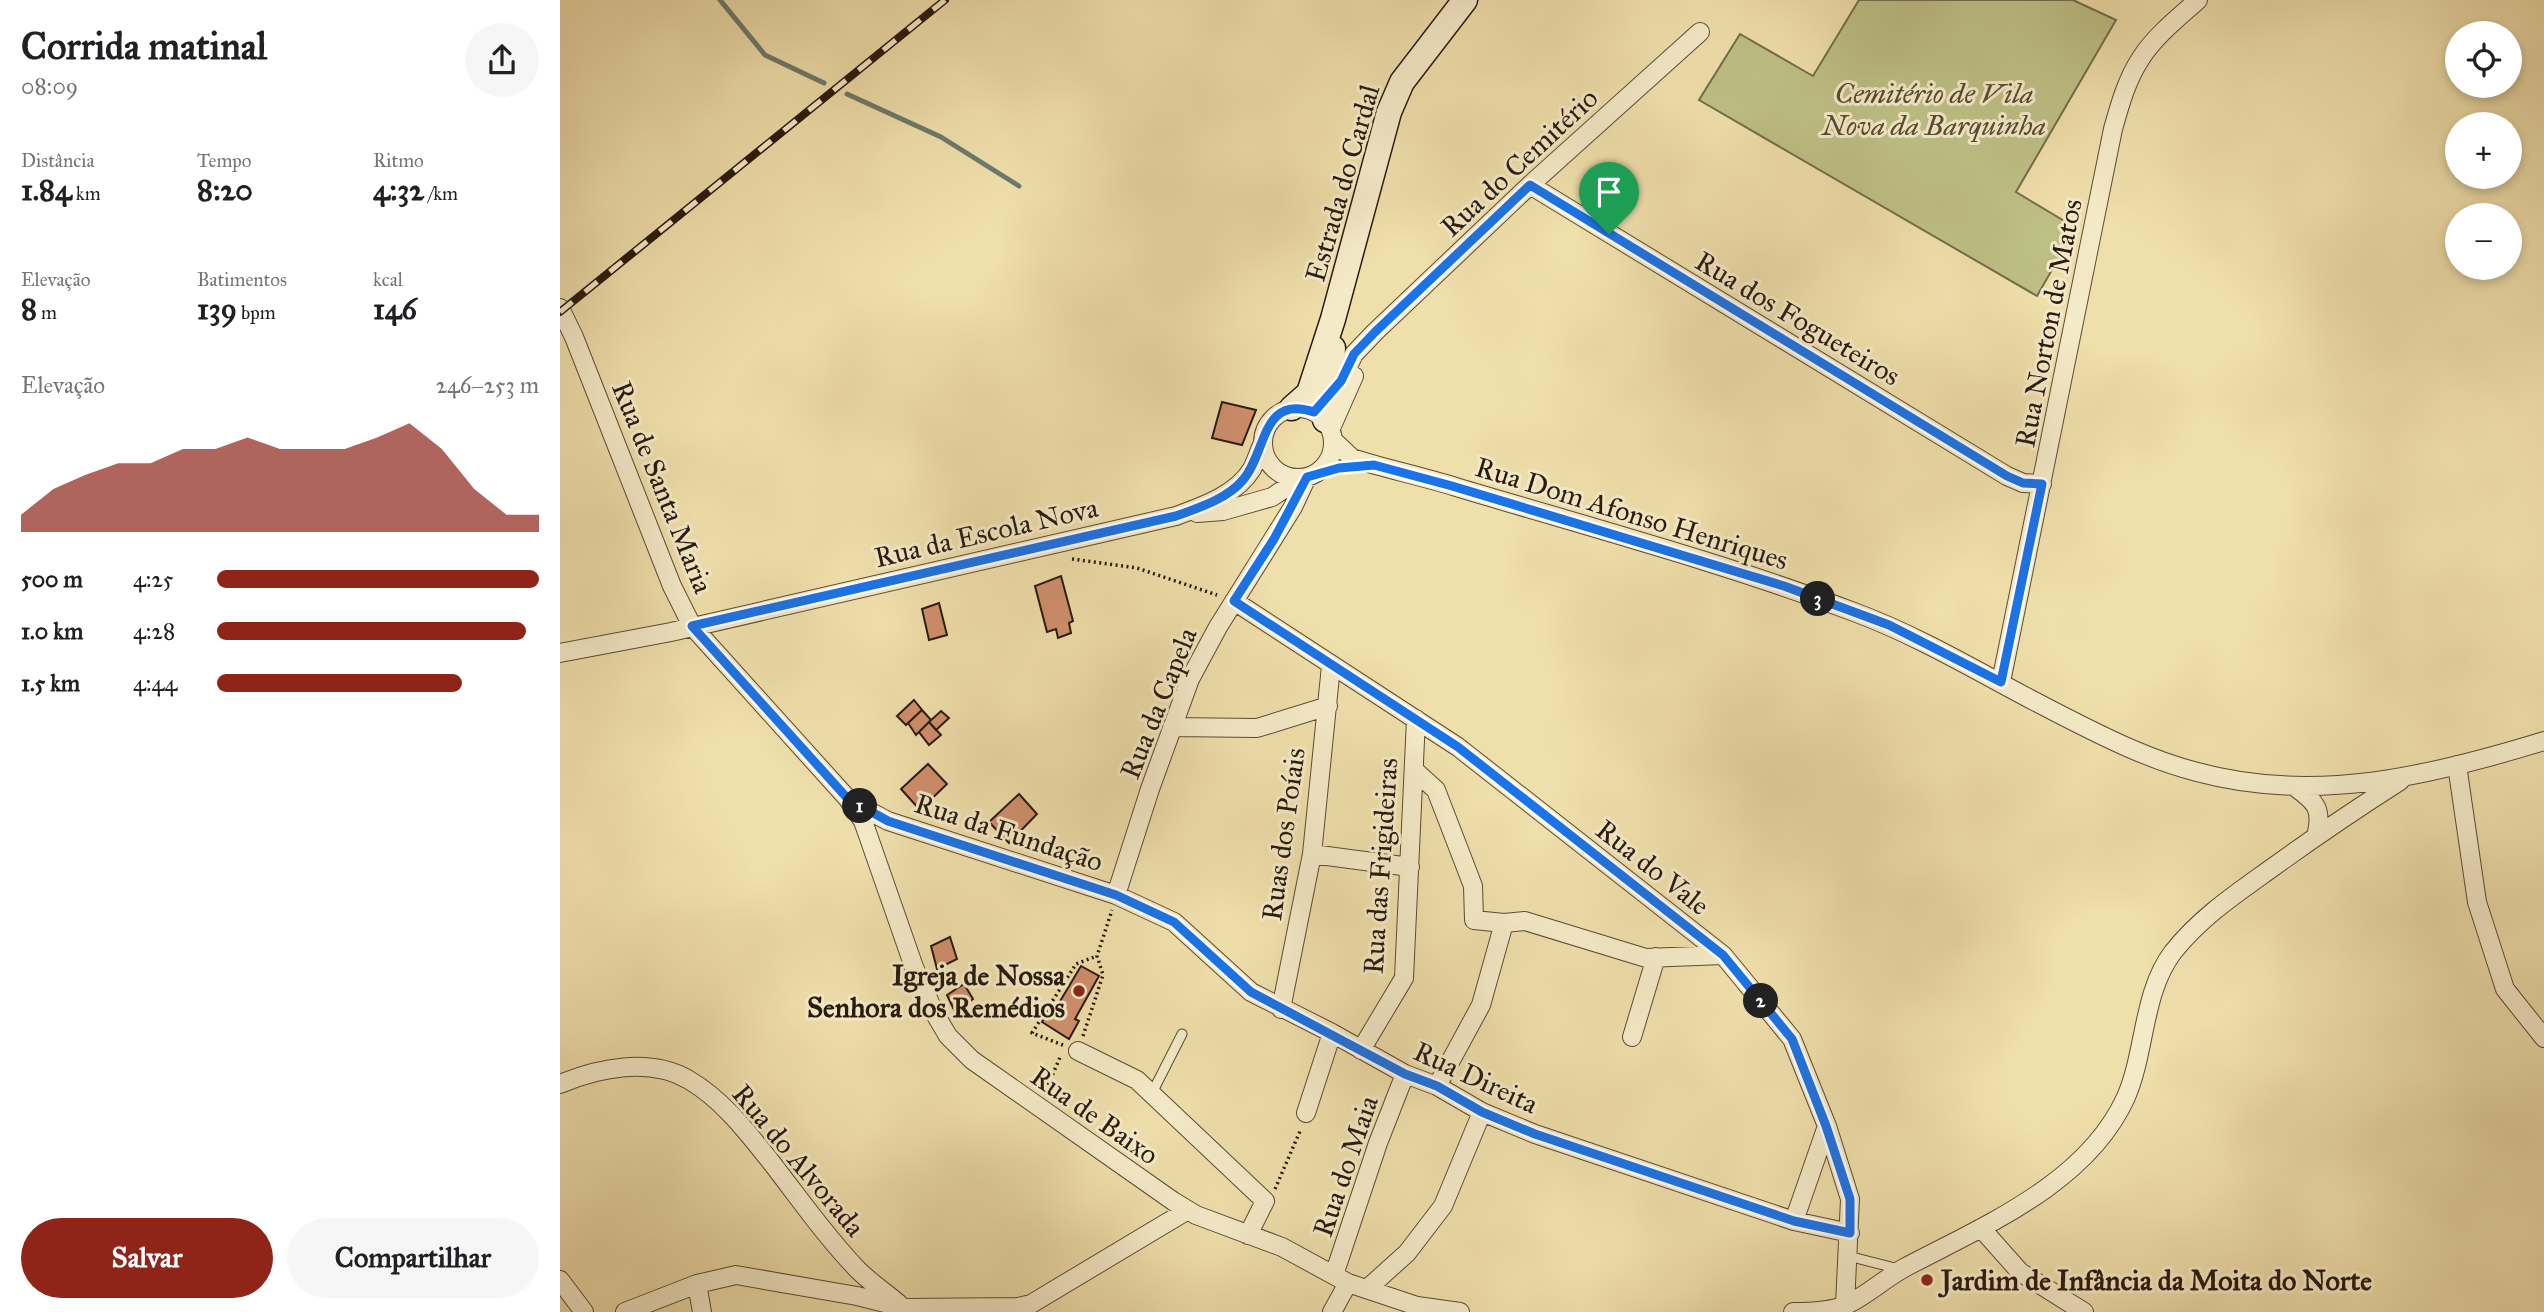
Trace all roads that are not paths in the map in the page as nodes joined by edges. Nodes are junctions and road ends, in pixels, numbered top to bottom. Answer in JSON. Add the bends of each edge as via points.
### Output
{"nodes":[{"id":1,"x":1465,"y":0,"type":"edge"},
{"id":2,"x":2198,"y":0,"type":"edge"},
{"id":3,"x":1700,"y":32,"type":"dead end"},
{"id":4,"x":1530,"y":185,"type":"junction"},
{"id":5,"x":560,"y":309,"type":"edge"},
{"id":6,"x":1333,"y":319,"type":"junction"},
{"id":7,"x":1375,"y":332,"type":"junction"},
{"id":8,"x":1321,"y":417,"type":"junction"},
{"id":9,"x":1263,"y":443,"type":"junction"},
{"id":10,"x":1374,"y":465,"type":"junction"},
{"id":11,"x":1307,"y":477,"type":"junction"},
{"id":12,"x":2042,"y":484,"type":"junction"},
{"id":13,"x":1272,"y":497,"type":"junction"},
{"id":14,"x":1176,"y":516,"type":"junction"},
{"id":15,"x":1273,"y":542,"type":"junction"},
{"id":16,"x":1234,"y":601,"type":"junction"},
{"id":17,"x":692,"y":626,"type":"junction"},
{"id":18,"x":560,"y":653,"type":"edge"},
{"id":19,"x":1331,"y":666,"type":"junction"},
{"id":20,"x":2001,"y":682,"type":"junction"},
{"id":21,"x":1328,"y":706,"type":"junction"},
{"id":22,"x":1416,"y":719,"type":"junction"},
{"id":23,"x":1172,"y":727,"type":"junction"},
{"id":24,"x":2544,"y":741,"type":"edge"},
{"id":25,"x":2457,"y":765,"type":"junction"},
{"id":26,"x":1414,"y":769,"type":"junction"},
{"id":27,"x":2403,"y":779,"type":"junction"},
{"id":28,"x":2295,"y":787,"type":"junction"},
{"id":29,"x":848,"y":799,"type":"junction"},
{"id":30,"x":2316,"y":836,"type":"junction"},
{"id":31,"x":1312,"y":854,"type":"junction"},
{"id":32,"x":1410,"y":867,"type":"junction"},
{"id":33,"x":1116,"y":895,"type":"junction"},
{"id":34,"x":1504,"y":923,"type":"junction"},
{"id":35,"x":1723,"y":955,"type":"junction"},
{"id":36,"x":1656,"y":957,"type":"junction"},
{"id":37,"x":1281,"y":1009,"type":"junction"},
{"id":38,"x":1332,"y":1033,"type":"junction"},
{"id":39,"x":1182,"y":1034,"type":"dead end"},
{"id":40,"x":1632,"y":1037,"type":"dead end"},
{"id":41,"x":2544,"y":1038,"type":"edge"},
{"id":42,"x":1361,"y":1050,"type":"junction"},
{"id":43,"x":1078,"y":1051,"type":"road end"},
{"id":44,"x":1405,"y":1074,"type":"junction"},
{"id":45,"x":560,"y":1084,"type":"edge"},
{"id":46,"x":1437,"y":1086,"type":"junction"},
{"id":47,"x":1152,"y":1093,"type":"junction"},
{"id":48,"x":1482,"y":1112,"type":"junction"},
{"id":49,"x":1306,"y":1113,"type":"road end"},
{"id":50,"x":1826,"y":1126,"type":"junction"},
{"id":51,"x":1188,"y":1210,"type":"junction"},
{"id":52,"x":1794,"y":1221,"type":"junction"},
{"id":53,"x":1982,"y":1228,"type":"junction"},
{"id":54,"x":1850,"y":1233,"type":"junction"},
{"id":55,"x":1248,"y":1235,"type":"junction"},
{"id":56,"x":1848,"y":1256,"type":"junction"},
{"id":57,"x":1901,"y":1270,"type":"junction"},
{"id":58,"x":1341,"y":1279,"type":"junction"},
{"id":59,"x":560,"y":1280,"type":"edge"},
{"id":60,"x":697,"y":1284,"type":"junction"},
{"id":61,"x":1367,"y":1289,"type":"junction"},
{"id":62,"x":1845,"y":1305,"type":"junction"},
{"id":63,"x":1033,"y":1308,"type":"edge"},
{"id":64,"x":905,"y":1310,"type":"edge"},
{"id":65,"x":584,"y":1312,"type":"edge"},
{"id":66,"x":625,"y":1312,"type":"edge"},
{"id":67,"x":702,"y":1312,"type":"edge"},
{"id":68,"x":1332,"y":1312,"type":"edge"},
{"id":69,"x":1460,"y":1312,"type":"edge"},
{"id":70,"x":1793,"y":1312,"type":"edge"},
{"id":71,"x":1806,"y":1312,"type":"edge"},
{"id":72,"x":2084,"y":1312,"type":"edge"}],
"edges":[{"from":1,"to":6,"type":"street","name":"Estrada do Cardal","via":[[1402,82],[1389,111]]},
{"from":2,"to":12,"type":"street","name":"Rua Norton de Matos","via":[[2141,58],[2123,94]]},
{"from":3,"to":4,"type":"street","name":"Rua do Cemitério"},
{"from":4,"to":7,"type":"street","name":"Rua do Cemitério"},
{"from":4,"to":12,"type":"street","name":"Rua dos Fogueteiros","via":[[2007,476]]},
{"from":5,"to":17,"type":"street","name":"Rua de Santa Maria"},
{"from":6,"to":8,"type":"street","name":"Estrada do Cardal"},
{"from":6,"to":8,"type":"street","name":"Estrada do Cardal","via":[[1309,393]]},
{"from":7,"to":8,"type":"street","name":"Rua do Cemitério"},
{"from":7,"to":8,"type":"street","name":"Rua do Cemitério","via":[[1354,354]]},
{"from":8,"to":9,"type":"street","via":[[1281,412],[1271,420]]},
{"from":8,"to":10,"type":"street","name":"Rua Dom Afonso Henriques","via":[[1352,458]]},
{"from":8,"to":11,"type":"street","via":[[1329,461]]},
{"from":9,"to":11,"type":"street","via":[[1278,472]]},
{"from":9,"to":14,"type":"street","name":"Rua da Escola Nova","via":[[1241,483],[1206,505]]},
{"from":10,"to":11,"type":"street","name":"Rua Dom Afonso Henriques"},
{"from":10,"to":20,"type":"street","name":"Rua Dom Afonso Henriques","via":[[1784,586],[1889,625]]},
{"from":11,"to":13,"type":"street"},
{"from":11,"to":15,"type":"street","name":"Rua da Capela"},
{"from":12,"to":20,"type":"street","name":"Rua Norton de Matos"},
{"from":13,"to":14,"type":"street","via":[[1223,511]]},
{"from":13,"to":15,"type":"street","name":"Rua da Capela","via":[[1280,512]]},
{"from":14,"to":17,"type":"street","name":"Rua da Escola Nova"},
{"from":15,"to":16,"type":"street","name":"Rua da Capela"},
{"from":16,"to":19,"type":"street","name":"Rua do Vale"},
{"from":16,"to":23,"type":"street","name":"Rua da Capela","via":[[1190,679]]},
{"from":17,"to":18,"type":"street","name":"Rua da Escola Nova"},
{"from":17,"to":29,"type":"street","name":"Rua de Santa Maria"},
{"from":19,"to":21,"type":"street","name":"Ruas dos Poíais"},
{"from":19,"to":22,"type":"street","name":"Rua do Vale"},
{"from":20,"to":28,"type":"street","name":"Rua Dom Afonso Henriques","via":[[2165,762],[2220,778]]},
{"from":21,"to":23,"type":"street","via":[[1256,728]]},
{"from":21,"to":31,"type":"street","name":"Ruas dos Poíais"},
{"from":22,"to":26,"type":"street","name":"Rua das Frigideiras"},
{"from":22,"to":35,"type":"street","name":"Rua do Vale"},
{"from":23,"to":33,"type":"street","name":"Rua da Capela"},
{"from":24,"to":25,"type":"street","name":"Rua Dom Afonso Henriques"},
{"from":25,"to":27,"type":"street","name":"Rua Dom Afonso Henriques"},
{"from":25,"to":41,"type":"street","via":[[2477,902],[2505,989]]},
{"from":26,"to":32,"type":"street","name":"Rua das Frigideiras"},
{"from":26,"to":34,"type":"street","via":[[1437,790],[1473,886],[1474,920]]},
{"from":27,"to":28,"type":"street","name":"Rua Dom Afonso Henriques"},
{"from":27,"to":30,"type":"street"},
{"from":28,"to":30,"type":"street","via":[[2312,799],[2318,810]]},
{"from":29,"to":33,"type":"street","name":"Rua da Fundação","via":[[888,821]]},
{"from":29,"to":51,"type":"street","name":"Rua de Baixo","via":[[863,821],[914,967],[948,1036],[972,1060],[1038,1108]]},
{"from":30,"to":53,"type":"street","via":[[2210,912],[2171,955],[2159,978],[2126,1098],[2102,1138],[2052,1185]]},
{"from":31,"to":32,"type":"street"},
{"from":31,"to":37,"type":"street","name":"Ruas dos Poíais"},
{"from":32,"to":42,"type":"street","name":"Rua das Frigideiras","via":[[1404,978]]},
{"from":33,"to":37,"type":"street","name":"Rua Direita","via":[[1174,922],[1251,992]]},
{"from":34,"to":36,"type":"street","via":[[1525,921],[1646,958]]},
{"from":34,"to":46,"type":"street","via":[[1481,1005]]},
{"from":35,"to":36,"type":"street"},
{"from":35,"to":50,"type":"street","name":"Rua do Vale","via":[[1792,1039]]},
{"from":36,"to":40,"type":"street"},
{"from":37,"to":38,"type":"street","name":"Rua Direita"},
{"from":38,"to":42,"type":"street","name":"Rua Direita"},
{"from":38,"to":49,"type":"street"},
{"from":39,"to":47,"type":"lane"},
{"from":42,"to":44,"type":"street","name":"Rua Direita"},
{"from":43,"to":47,"type":"street","via":[[1137,1080]]},
{"from":44,"to":46,"type":"street","name":"Rua Direita"},
{"from":44,"to":58,"type":"street","name":"Rua do Maia","via":[[1378,1143]]},
{"from":45,"to":64,"type":"street","name":"Rua do Alvorada","via":[[610,1068],[663,1071],[687,1079],[723,1105],[859,1271]]},
{"from":46,"to":48,"type":"street","name":"Rua Direita"},
{"from":47,"to":55,"type":"street","via":[[1265,1201]]},
{"from":48,"to":52,"type":"street","name":"Rua Direita"},
{"from":48,"to":61,"type":"street","via":[[1444,1206],[1407,1253]]},
{"from":50,"to":52,"type":"street"},
{"from":50,"to":54,"type":"street","name":"Rua do Vale","via":[[1850,1199]]},
{"from":51,"to":55,"type":"street","name":"Rua de Baixo"},
{"from":51,"to":63,"type":"street"},
{"from":52,"to":54,"type":"street","name":"Rua Direita"},
{"from":53,"to":57,"type":"street"},
{"from":53,"to":72,"type":"street","via":[[2020,1272]]},
{"from":54,"to":56,"type":"street","name":"Rua do Vale"},
{"from":55,"to":58,"type":"street","name":"Rua de Baixo","via":[[1282,1247]]},
{"from":56,"to":57,"type":"lane"},
{"from":56,"to":62,"type":"street","name":"Rua do Vale"},
{"from":57,"to":62,"type":"street"},
{"from":58,"to":61,"type":"street","name":"Rua de Baixo"},
{"from":58,"to":68,"type":"street","name":"Rua do Maia"},
{"from":59,"to":65,"type":"street"},
{"from":60,"to":64,"type":"street","via":[[736,1275],[857,1296]]},
{"from":60,"to":66,"type":"street"},
{"from":60,"to":67,"type":"street"},
{"from":61,"to":69,"type":"street","name":"Rua de Baixo","via":[[1417,1306]]},
{"from":62,"to":71,"type":"street"},
{"from":63,"to":64,"type":"street"},
{"from":70,"to":71,"type":"street"}]}
